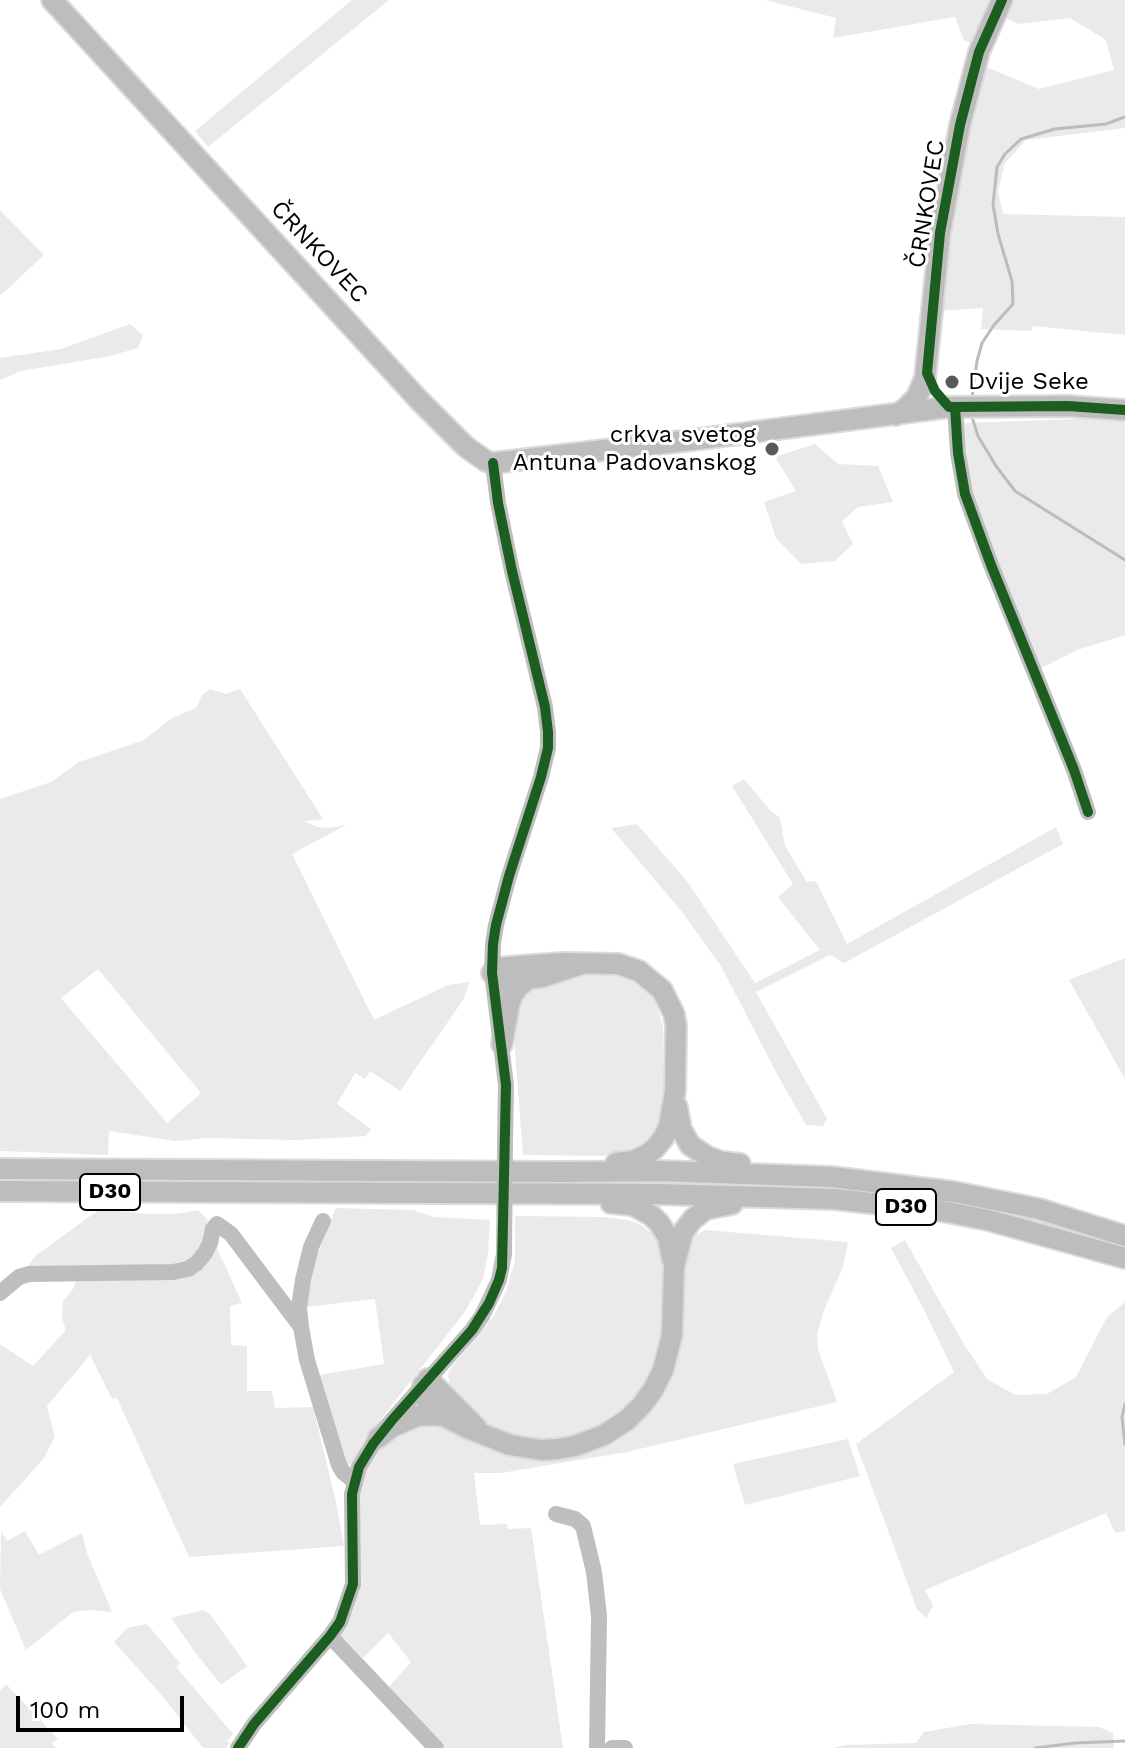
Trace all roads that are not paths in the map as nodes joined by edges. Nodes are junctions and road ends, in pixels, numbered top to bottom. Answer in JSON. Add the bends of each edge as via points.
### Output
{"nodes":[{"id":1,"x":52,"y":0,"type":"edge"},
{"id":2,"x":1002,"y":0,"type":"edge"},
{"id":3,"x":927,"y":373,"type":"junction"},
{"id":4,"x":963,"y":407,"type":"junction"},
{"id":5,"x":1125,"y":410,"type":"edge"},
{"id":6,"x":896,"y":415,"type":"junction"},
{"id":7,"x":493,"y":463,"type":"junction"},
{"id":8,"x":1088,"y":812,"type":"dead end"},
{"id":9,"x":582,"y":964,"type":"junction"},
{"id":10,"x":492,"y":973,"type":"junction"},
{"id":11,"x":527,"y":980,"type":"junction"},
{"id":12,"x":502,"y":1044,"type":"junction"},
{"id":13,"x":675,"y":1092,"type":"junction"},
{"id":14,"x":0,"y":1169,"type":"edge"},
{"id":15,"x":565,"y":1172,"type":"junction"},
{"id":16,"x":786,"y":1176,"type":"junction"},
{"id":17,"x":0,"y":1191,"type":"edge"},
{"id":18,"x":573,"y":1194,"type":"junction"},
{"id":19,"x":779,"y":1197,"type":"junction"},
{"id":20,"x":323,"y":1221,"type":"dead end"},
{"id":21,"x":1125,"y":1236,"type":"edge"},
{"id":22,"x":1125,"y":1258,"type":"edge"},
{"id":23,"x":674,"y":1267,"type":"junction"},
{"id":24,"x":0,"y":1293,"type":"edge"},
{"id":25,"x":301,"y":1327,"type":"junction"},
{"id":26,"x":426,"y":1382,"type":"junction"},
{"id":27,"x":444,"y":1416,"type":"junction"},
{"id":28,"x":481,"y":1433,"type":"junction"},
{"id":29,"x":378,"y":1438,"type":"junction"},
{"id":30,"x":354,"y":1481,"type":"junction"},
{"id":31,"x":556,"y":1514,"type":"dead end"},
{"id":32,"x":330,"y":1636,"type":"junction"},
{"id":33,"x":238,"y":1748,"type":"edge"},
{"id":34,"x":436,"y":1748,"type":"edge"},
{"id":35,"x":597,"y":1748,"type":"edge"},
{"id":36,"x":612,"y":1748,"type":"edge"},
{"id":37,"x":625,"y":1748,"type":"edge"}],
"edges":[{"from":1,"to":7,"type":"main road","name":"ČRNKOVEC","via":[[445,427]]},
{"from":2,"to":3,"type":"main road","name":"ČRNKOVEC","via":[[979,52],[960,125],[940,233]]},
{"from":3,"to":4,"type":"main road","via":[[935,391]]},
{"from":3,"to":6,"type":"main road","name":"ČRNKOVEC","via":[[917,397]]},
{"from":4,"to":5,"type":"main road"},
{"from":4,"to":6,"type":"main road"},
{"from":4,"to":8,"type":"street","via":[[958,453],[965,494]]},
{"from":6,"to":7,"type":"main road"},
{"from":7,"to":10,"type":"street","via":[[545,707],[548,748],[496,925]]},
{"from":9,"to":10,"type":"main road","via":[[504,967]]},
{"from":9,"to":11,"type":"main road"},
{"from":9,"to":13,"type":"main road","via":[[630,967],[662,990],[676,1026]]},
{"from":10,"to":11,"type":"main road","via":[[502,980]]},
{"from":10,"to":12,"type":"street"},
{"from":11,"to":12,"type":"main road","via":[[512,996]]},
{"from":12,"to":26,"type":"street","bridge":true,"via":[[504,1254],[499,1280],[472,1330]]},
{"from":13,"to":15,"type":"main road","via":[[664,1137],[648,1154]]},
{"from":13,"to":16,"type":"main road","via":[[681,1129],[697,1151]]},
{"from":14,"to":15,"type":"main road","number":"D30"},
{"from":15,"to":16,"type":"main road","number":"D30"},
{"from":16,"to":21,"type":"main road","number":"D30","via":[[954,1192],[1039,1209]]},
{"from":17,"to":18,"type":"main road","number":"D30"},
{"from":18,"to":19,"type":"main road","number":"D30"},
{"from":18,"to":23,"type":"main road","via":[[632,1205],[651,1215],[668,1237]]},
{"from":19,"to":22,"type":"main road","number":"D30","via":[[942,1211]]},
{"from":19,"to":23,"type":"main road","via":[[714,1206],[698,1214],[683,1232]]},
{"from":20,"to":25,"type":"street","via":[[303,1280]]},
{"from":23,"to":28,"type":"main road","via":[[667,1359],[647,1398],[627,1420],[592,1441],[558,1449],[510,1445]]},
{"from":24,"to":25,"type":"street","via":[[29,1274],[188,1269],[205,1253],[217,1224],[231,1234]]},
{"from":25,"to":30,"type":"street","via":[[339,1465]]},
{"from":26,"to":27,"type":"main road","via":[[428,1403]]},
{"from":26,"to":28,"type":"main road"},
{"from":26,"to":29,"type":"street"},
{"from":27,"to":28,"type":"main road"},
{"from":27,"to":29,"type":"main road","via":[[417,1416]]},
{"from":29,"to":30,"type":"street"},
{"from":30,"to":32,"type":"street","via":[[353,1584]]},
{"from":31,"to":35,"type":"street","via":[[583,1526],[594,1572],[599,1616]]},
{"from":32,"to":33,"type":"street"},
{"from":32,"to":34,"type":"street"},
{"from":36,"to":37,"type":"street"}]}
